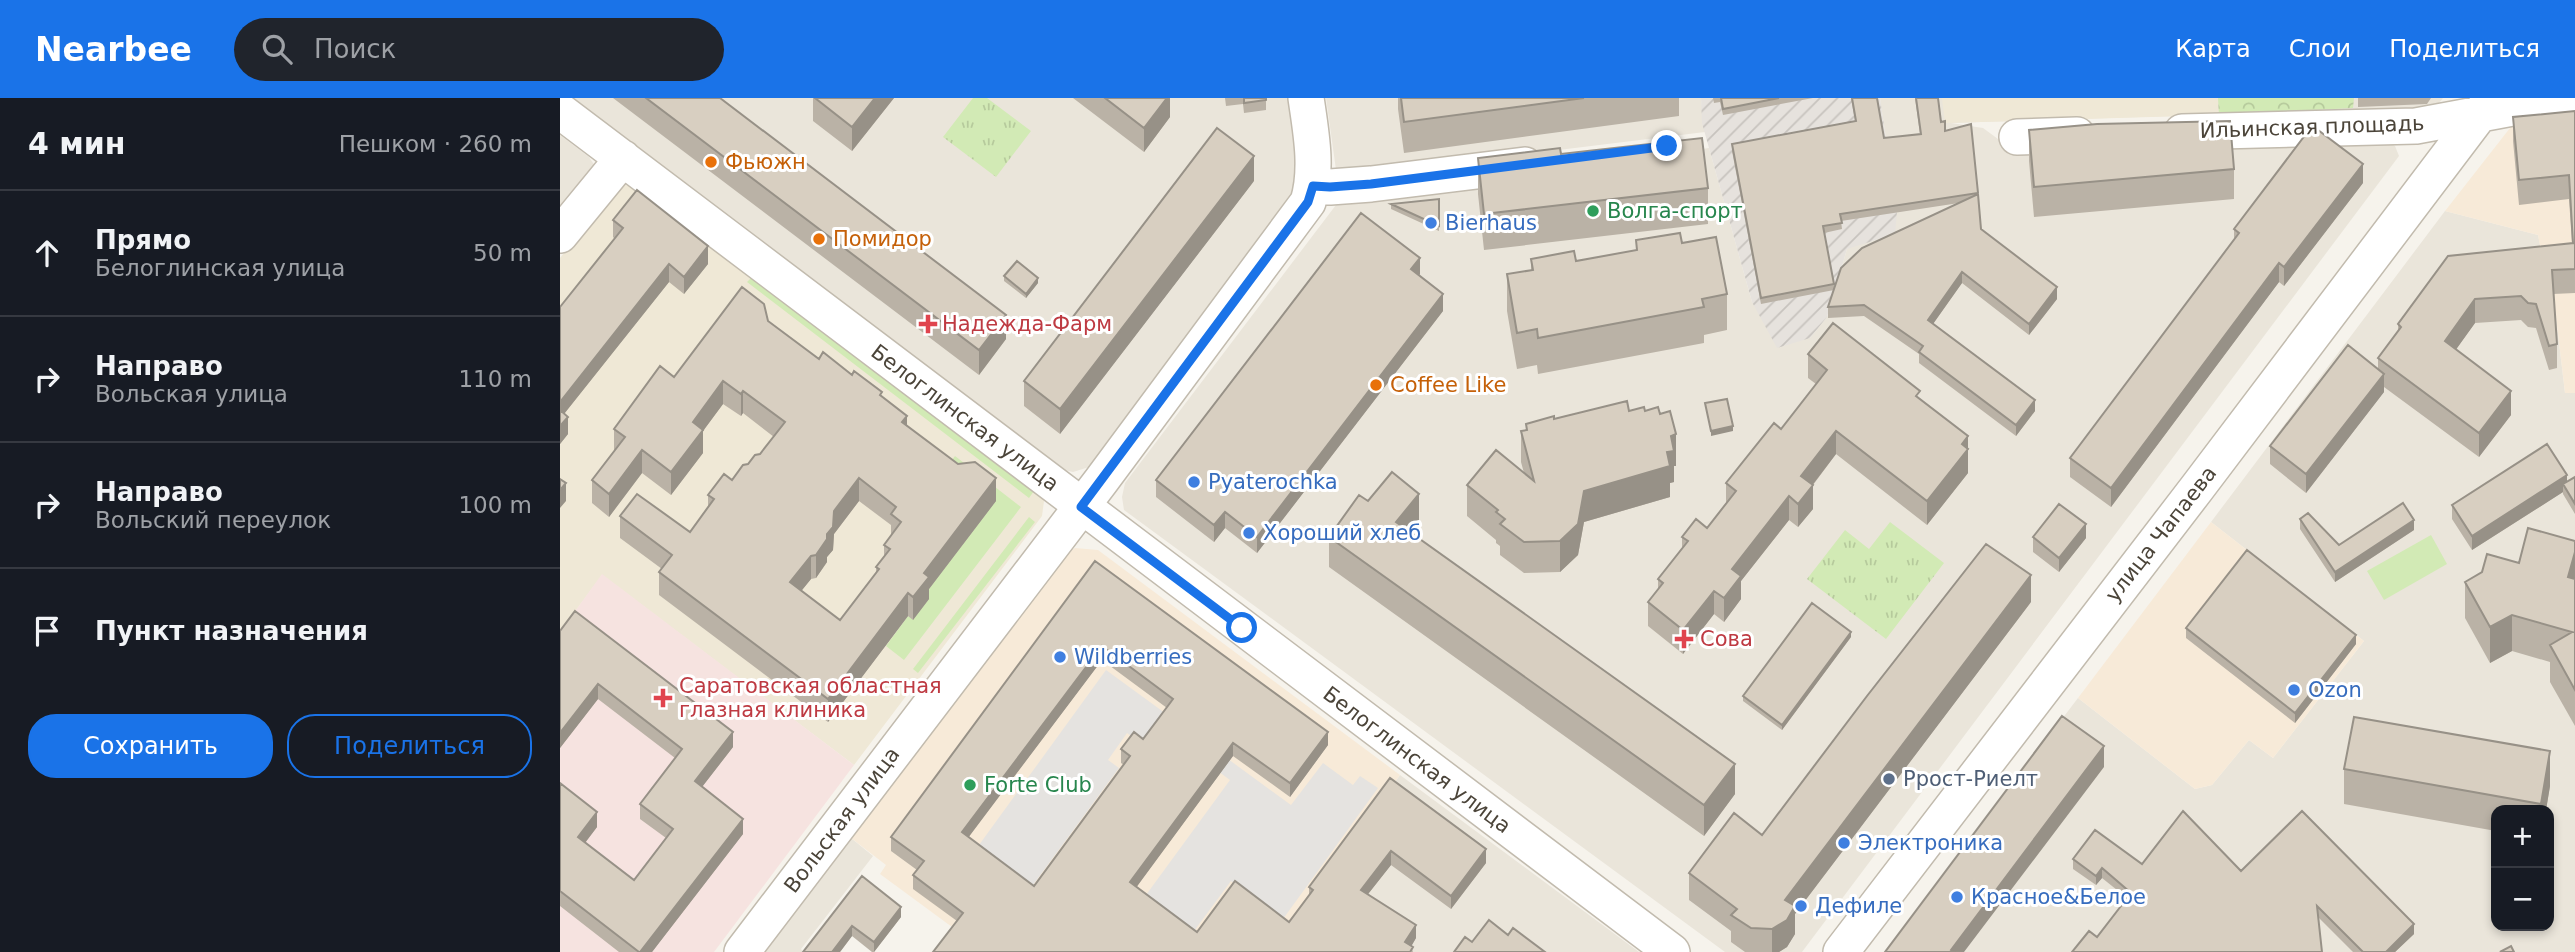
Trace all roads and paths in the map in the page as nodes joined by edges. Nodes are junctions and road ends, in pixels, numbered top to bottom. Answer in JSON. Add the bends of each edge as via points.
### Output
{"nodes":[{"id":1,"x":1306,"y":98,"type":"edge"},
{"id":2,"x":2575,"y":100,"type":"edge"},
{"id":3,"x":2486,"y":106,"type":"edge"},
{"id":4,"x":560,"y":111,"type":"edge"},
{"id":5,"x":2154,"y":133,"type":"edge"},
{"id":6,"x":2113,"y":134,"type":"edge"},
{"id":7,"x":2017,"y":137,"type":"dead end"},
{"id":8,"x":623,"y":158,"type":"junction"},
{"id":9,"x":1557,"y":160,"type":"edge"},
{"id":10,"x":1313,"y":186,"type":"junction"},
{"id":11,"x":560,"y":235,"type":"edge"},
{"id":12,"x":1081,"y":507,"type":"junction"},
{"id":13,"x":742,"y":952,"type":"edge"},
{"id":14,"x":1672,"y":952,"type":"edge"},
{"id":15,"x":1841,"y":952,"type":"edge"}],
"edges":[{"from":1,"to":10,"type":"street"},
{"from":2,"to":3,"type":"street","name":"Ильинская площадь"},
{"from":3,"to":5,"type":"street","name":"Ильинская площадь","via":[[2416,126]]},
{"from":3,"to":15,"type":"street","name":"улица Чапаева"},
{"from":4,"to":8,"type":"street","name":"Белоглинская улица"},
{"from":6,"to":7,"type":"street"},
{"from":8,"to":11,"type":"street"},
{"from":8,"to":12,"type":"street","name":"Белоглинская улица"},
{"from":9,"to":10,"type":"street","via":[[1371,184]]},
{"from":10,"to":12,"type":"street","name":"Вольская улица","via":[[1308,202]]},
{"from":12,"to":13,"type":"street","name":"Вольская улица"},
{"from":12,"to":14,"type":"street","name":"Белоглинская улица"}]}
